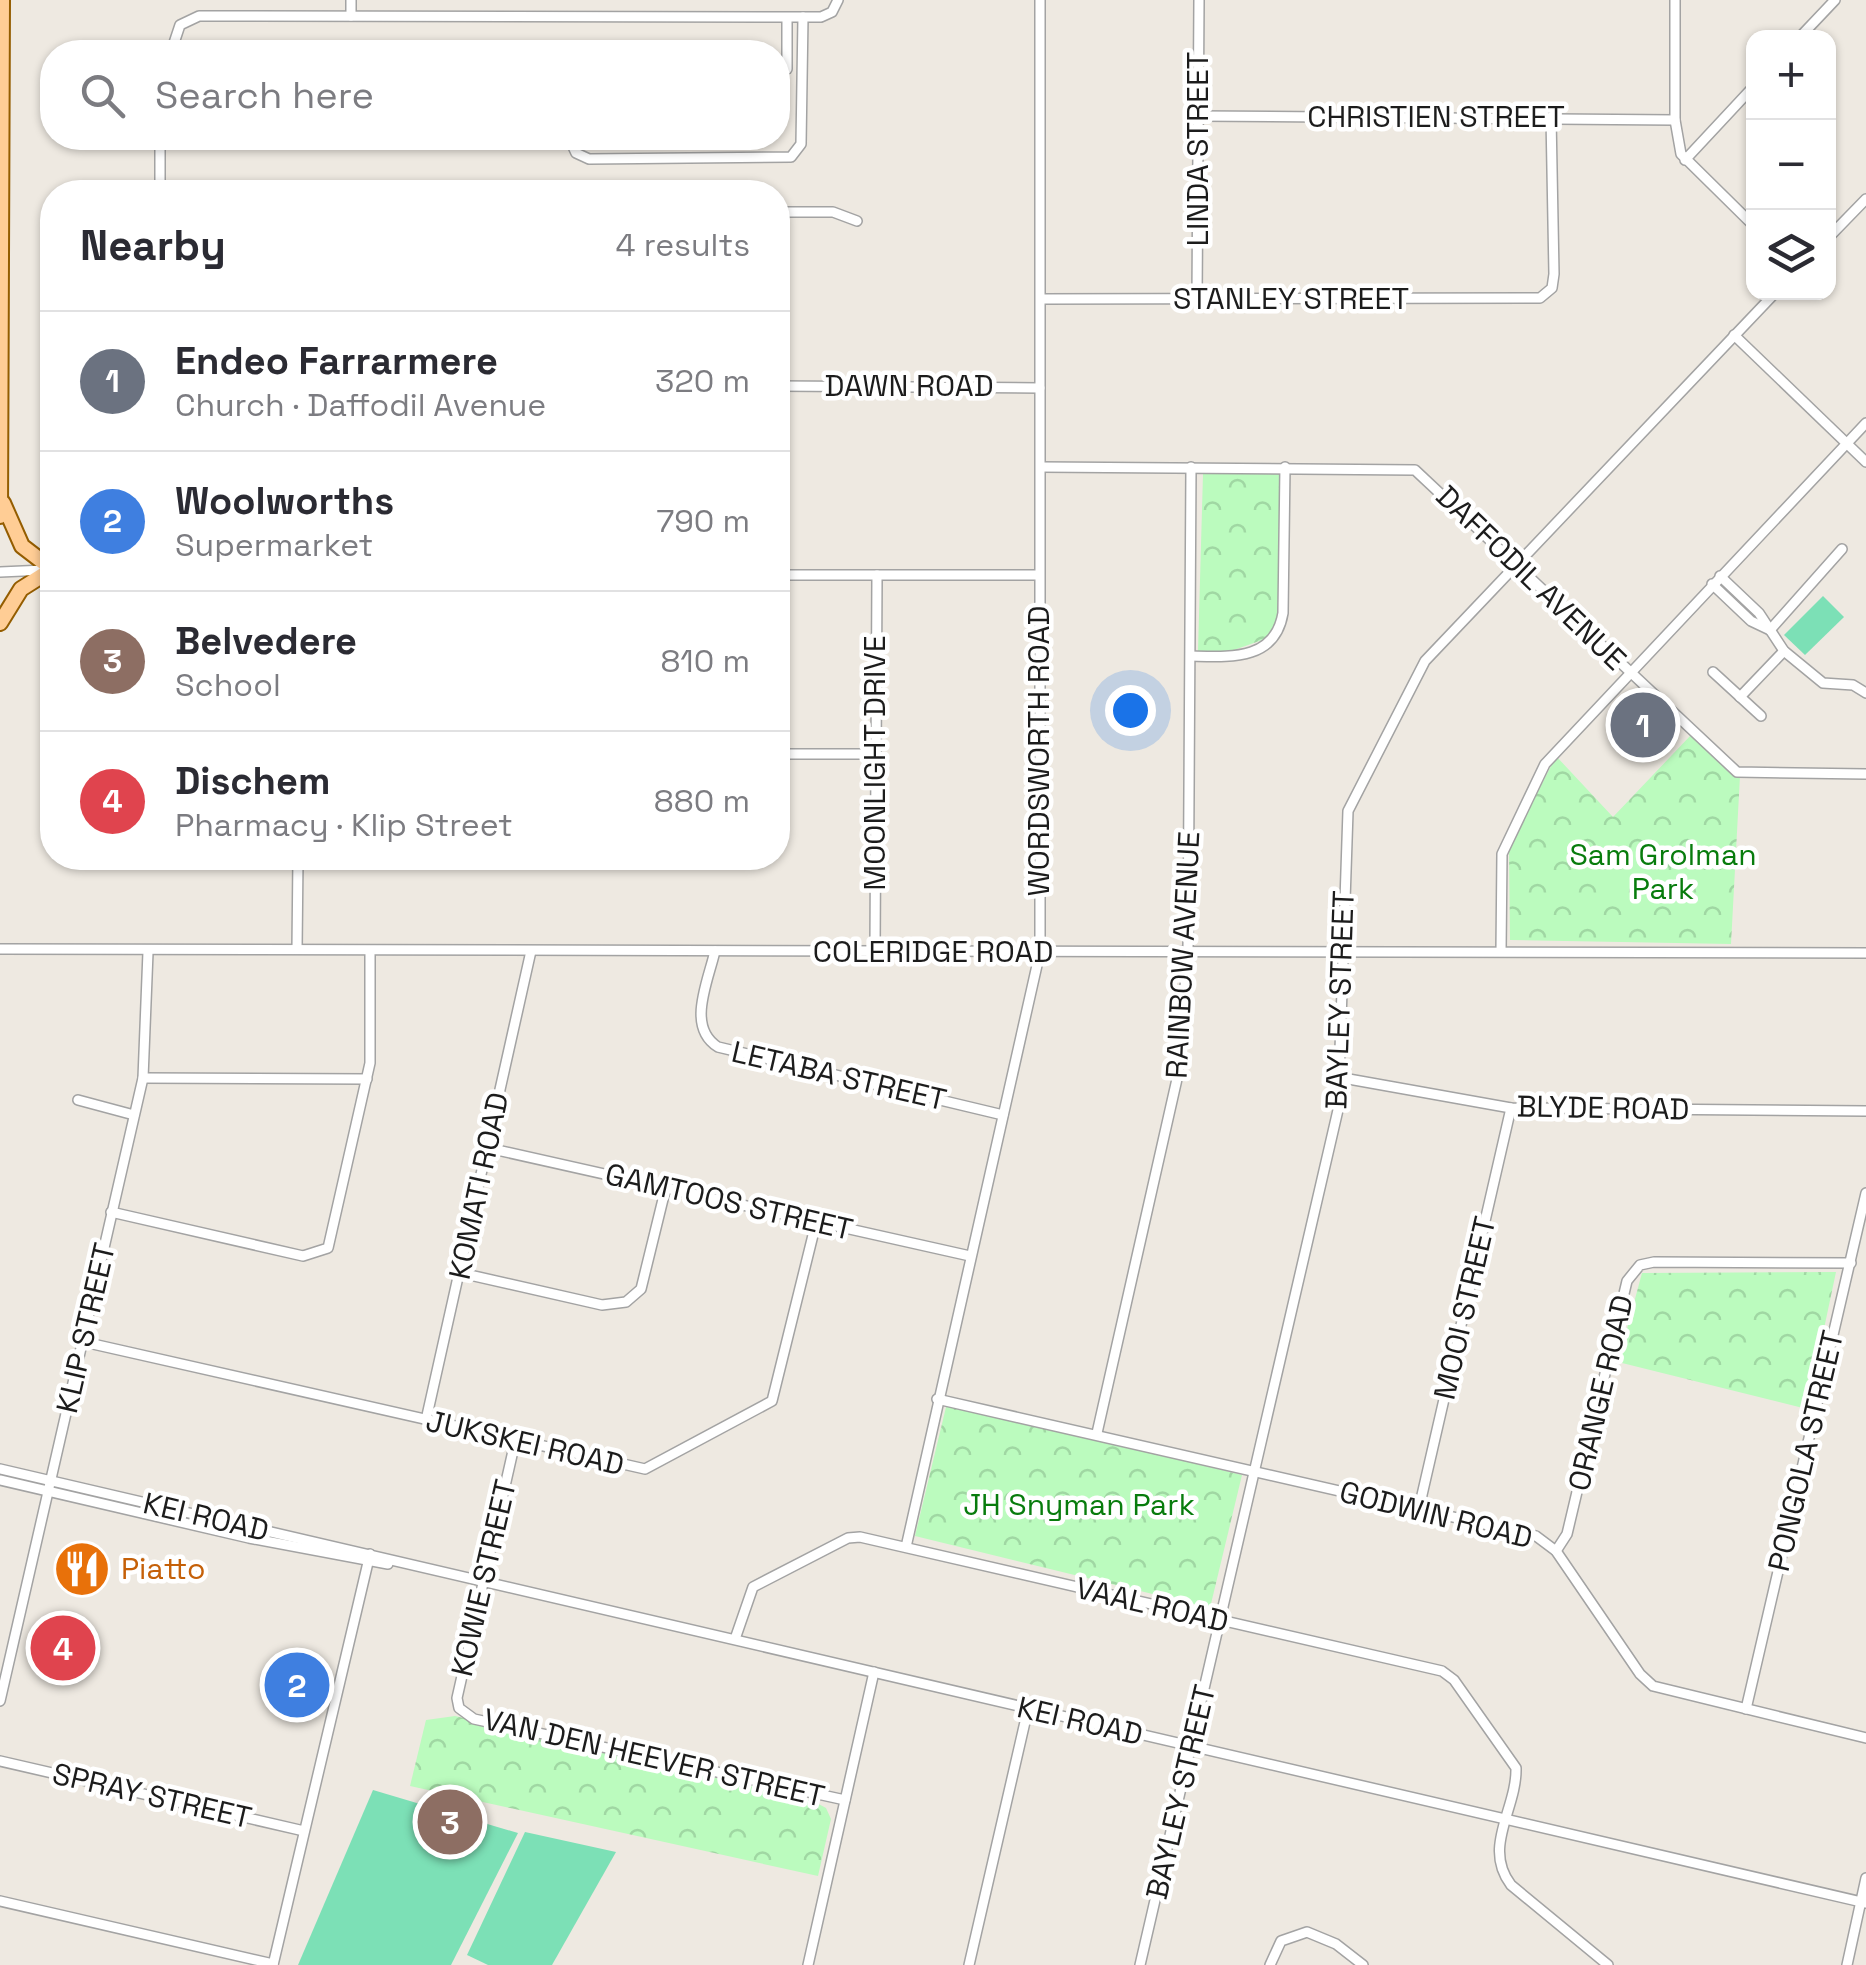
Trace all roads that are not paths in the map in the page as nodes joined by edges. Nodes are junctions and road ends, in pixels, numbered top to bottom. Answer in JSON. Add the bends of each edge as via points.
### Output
{"nodes":[{"id":1,"x":2,"y":0,"type":"edge"},
{"id":2,"x":351,"y":0,"type":"edge"},
{"id":3,"x":838,"y":0,"type":"edge"},
{"id":4,"x":1040,"y":0,"type":"edge"},
{"id":5,"x":1199,"y":0,"type":"edge"},
{"id":6,"x":1674,"y":0,"type":"edge"},
{"id":7,"x":1830,"y":2,"type":"edge"},
{"id":8,"x":351,"y":16,"type":"junction"},
{"id":9,"x":788,"y":18,"type":"junction"},
{"id":10,"x":804,"y":18,"type":"junction"},
{"id":11,"x":1806,"y":30,"type":"edge"},
{"id":12,"x":175,"y":40,"type":"edge"},
{"id":13,"x":785,"y":40,"type":"edge"},
{"id":14,"x":790,"y":69,"type":"edge"},
{"id":15,"x":801,"y":69,"type":"junction"},
{"id":16,"x":1746,"y":95,"type":"edge"},
{"id":17,"x":1198,"y":116,"type":"junction"},
{"id":18,"x":1551,"y":117,"type":"junction"},
{"id":19,"x":1675,"y":120,"type":"junction"},
{"id":20,"x":160,"y":150,"type":"edge"},
{"id":21,"x":574,"y":150,"type":"edge"},
{"id":22,"x":1685,"y":160,"type":"junction"},
{"id":23,"x":160,"y":180,"type":"edge"},
{"id":24,"x":1866,"y":200,"type":"edge"},
{"id":25,"x":790,"y":212,"type":"edge"},
{"id":26,"x":1746,"y":218,"type":"edge"},
{"id":27,"x":857,"y":221,"type":"dead end"},
{"id":28,"x":1836,"y":230,"type":"edge"},
{"id":29,"x":1197,"y":298,"type":"junction"},
{"id":30,"x":1042,"y":299,"type":"junction"},
{"id":31,"x":1768,"y":300,"type":"edge"},
{"id":32,"x":1734,"y":336,"type":"junction"},
{"id":33,"x":0,"y":374,"type":"edge"},
{"id":34,"x":790,"y":386,"type":"edge"},
{"id":35,"x":1040,"y":388,"type":"junction"},
{"id":36,"x":1866,"y":423,"type":"edge"},
{"id":37,"x":1846,"y":444,"type":"junction"},
{"id":38,"x":1866,"y":462,"type":"edge"},
{"id":39,"x":1041,"y":467,"type":"junction"},
{"id":40,"x":1191,"y":467,"type":"junction"},
{"id":41,"x":1285,"y":467,"type":"junction"},
{"id":42,"x":1,"y":498,"type":"edge"},
{"id":43,"x":0,"y":516,"type":"edge"},
{"id":44,"x":1842,"y":549,"type":"dead end"},
{"id":45,"x":40,"y":560,"type":"edge"},
{"id":46,"x":1519,"y":564,"type":"junction"},
{"id":47,"x":40,"y":570,"type":"edge"},
{"id":48,"x":0,"y":572,"type":"edge"},
{"id":49,"x":790,"y":574,"type":"edge"},
{"id":50,"x":877,"y":575,"type":"junction"},
{"id":51,"x":1038,"y":575,"type":"junction"},
{"id":52,"x":40,"y":577,"type":"edge"},
{"id":53,"x":1716,"y":580,"type":"junction"},
{"id":54,"x":0,"y":624,"type":"edge"},
{"id":55,"x":1770,"y":630,"type":"junction"},
{"id":56,"x":1784,"y":651,"type":"junction"},
{"id":57,"x":1191,"y":656,"type":"junction"},
{"id":58,"x":1629,"y":671,"type":"junction"},
{"id":59,"x":1713,"y":672,"type":"dead end"},
{"id":60,"x":1866,"y":693,"type":"edge"},
{"id":61,"x":1740,"y":697,"type":"junction"},
{"id":62,"x":1761,"y":716,"type":"dead end"},
{"id":63,"x":790,"y":754,"type":"edge"},
{"id":64,"x":874,"y":754,"type":"junction"},
{"id":65,"x":1866,"y":774,"type":"edge"},
{"id":66,"x":298,"y":870,"type":"edge"},
{"id":67,"x":0,"y":949,"type":"edge"},
{"id":68,"x":297,"y":949,"type":"junction"},
{"id":69,"x":370,"y":951,"type":"junction"},
{"id":70,"x":532,"y":951,"type":"junction"},
{"id":71,"x":715,"y":951,"type":"junction"},
{"id":72,"x":875,"y":951,"type":"junction"},
{"id":73,"x":1346,"y":951,"type":"junction"},
{"id":74,"x":1500,"y":951,"type":"junction"},
{"id":75,"x":148,"y":952,"type":"junction"},
{"id":76,"x":1040,"y":952,"type":"junction"},
{"id":77,"x":1188,"y":953,"type":"junction"},
{"id":78,"x":1866,"y":953,"type":"edge"},
{"id":79,"x":143,"y":1078,"type":"junction"},
{"id":80,"x":1343,"y":1078,"type":"junction"},
{"id":81,"x":367,"y":1079,"type":"junction"},
{"id":82,"x":78,"y":1100,"type":"dead end"},
{"id":83,"x":1511,"y":1108,"type":"junction"},
{"id":84,"x":1866,"y":1111,"type":"edge"},
{"id":85,"x":134,"y":1115,"type":"junction"},
{"id":86,"x":1003,"y":1115,"type":"junction"},
{"id":87,"x":488,"y":1148,"type":"junction"},
{"id":88,"x":666,"y":1187,"type":"junction"},
{"id":89,"x":1866,"y":1193,"type":"edge"},
{"id":90,"x":112,"y":1212,"type":"junction"},
{"id":91,"x":816,"y":1223,"type":"junction"},
{"id":92,"x":970,"y":1256,"type":"junction"},
{"id":93,"x":1850,"y":1262,"type":"junction"},
{"id":94,"x":460,"y":1273,"type":"junction"},
{"id":95,"x":84,"y":1342,"type":"junction"},
{"id":96,"x":937,"y":1399,"type":"junction"},
{"id":97,"x":426,"y":1420,"type":"junction"},
{"id":98,"x":1097,"y":1433,"type":"junction"},
{"id":99,"x":515,"y":1442,"type":"junction"},
{"id":100,"x":0,"y":1469,"type":"edge"},
{"id":101,"x":1254,"y":1472,"type":"junction"},
{"id":102,"x":0,"y":1480,"type":"edge"},
{"id":103,"x":49,"y":1486,"type":"junction"},
{"id":104,"x":1419,"y":1508,"type":"junction"},
{"id":105,"x":906,"y":1547,"type":"junction"},
{"id":106,"x":1556,"y":1551,"type":"junction"},
{"id":107,"x":369,"y":1558,"type":"junction"},
{"id":108,"x":482,"y":1582,"type":"junction"},
{"id":109,"x":1221,"y":1622,"type":"junction"},
{"id":110,"x":736,"y":1639,"type":"junction"},
{"id":111,"x":0,"y":1641,"type":"edge"},
{"id":112,"x":13,"y":1645,"type":"junction"},
{"id":113,"x":874,"y":1672,"type":"junction"},
{"id":114,"x":0,"y":1701,"type":"edge"},
{"id":115,"x":1028,"y":1709,"type":"junction"},
{"id":116,"x":1746,"y":1710,"type":"junction"},
{"id":117,"x":464,"y":1713,"type":"joint"},
{"id":118,"x":1866,"y":1738,"type":"edge"},
{"id":119,"x":1193,"y":1747,"type":"junction"},
{"id":120,"x":0,"y":1761,"type":"edge"},
{"id":121,"x":844,"y":1800,"type":"junction"},
{"id":122,"x":1506,"y":1820,"type":"junction"},
{"id":123,"x":304,"y":1831,"type":"junction"},
{"id":124,"x":1866,"y":1878,"type":"edge"},
{"id":125,"x":0,"y":1901,"type":"edge"},
{"id":126,"x":1863,"y":1902,"type":"edge"},
{"id":127,"x":273,"y":1965,"type":"edge"},
{"id":128,"x":808,"y":1965,"type":"edge"},
{"id":129,"x":969,"y":1965,"type":"edge"},
{"id":130,"x":1140,"y":1965,"type":"edge"},
{"id":131,"x":1270,"y":1965,"type":"edge"},
{"id":132,"x":1363,"y":1965,"type":"edge"},
{"id":133,"x":1608,"y":1965,"type":"edge"},
{"id":134,"x":1846,"y":1965,"type":"edge"}],
"edges":[{"from":1,"to":33,"type":"main road"},
{"from":2,"to":8,"type":"street"},
{"from":3,"to":10,"type":"street","via":[[828,15]]},
{"from":4,"to":30,"type":"street","name":"WORDSWORTH ROAD"},
{"from":5,"to":17,"type":"street","name":"LINDA STREET"},
{"from":6,"to":19,"type":"street"},
{"from":7,"to":11,"type":"street"},
{"from":8,"to":9,"type":"street"},
{"from":8,"to":12,"type":"street","via":[[198,16],[180,26]]},
{"from":9,"to":10,"type":"street"},
{"from":9,"to":13,"type":"street"},
{"from":10,"to":15,"type":"street"},
{"from":14,"to":15,"type":"street"},
{"from":15,"to":21,"type":"street","via":[[801,144],[785,160],[589,158]]},
{"from":16,"to":22,"type":"street"},
{"from":17,"to":18,"type":"street","name":"CHRISTIEN STREET"},
{"from":17,"to":29,"type":"street","name":"LINDA STREET"},
{"from":18,"to":19,"type":"street","name":"CHRISTIEN STREET"},
{"from":18,"to":29,"type":"street","name":"STANLEY STREET","via":[[1554,274],[1552,288],[1540,298]]},
{"from":19,"to":22,"type":"street"},
{"from":20,"to":23,"type":"street"},
{"from":22,"to":26,"type":"street"},
{"from":24,"to":28,"type":"street"},
{"from":25,"to":27,"type":"street","via":[[833,212]]},
{"from":29,"to":30,"type":"street","name":"STANLEY STREET"},
{"from":30,"to":35,"type":"street","name":"WORDSWORTH ROAD"},
{"from":31,"to":32,"type":"street","name":"BAYLEY STREET"},
{"from":32,"to":37,"type":"street"},
{"from":32,"to":46,"type":"street","name":"BAYLEY STREET"},
{"from":33,"to":42,"type":"main road"},
{"from":34,"to":35,"type":"street","name":"DAWN ROAD"},
{"from":35,"to":39,"type":"street","name":"WORDSWORTH ROAD"},
{"from":36,"to":37,"type":"street"},
{"from":37,"to":38,"type":"street"},
{"from":37,"to":53,"type":"street"},
{"from":39,"to":40,"type":"street","name":"DAFFODIL AVENUE"},
{"from":39,"to":51,"type":"street","name":"WORDSWORTH ROAD"},
{"from":40,"to":41,"type":"street","name":"DAFFODIL AVENUE"},
{"from":40,"to":57,"type":"street","name":"RAINBOW AVENUE"},
{"from":41,"to":46,"type":"street","name":"DAFFODIL AVENUE","via":[[1415,470]]},
{"from":41,"to":57,"type":"street","via":[[1278,632],[1251,654]]},
{"from":42,"to":43,"type":"main road"},
{"from":42,"to":45,"type":"main road","via":[[18,542]]},
{"from":44,"to":55,"type":"street"},
{"from":46,"to":58,"type":"street","name":"DAFFODIL AVENUE"},
{"from":46,"to":73,"type":"street","name":"BAYLEY STREET","via":[[1416,673],[1348,811]]},
{"from":47,"to":48,"type":"street"},
{"from":49,"to":50,"type":"street"},
{"from":50,"to":51,"type":"street"},
{"from":50,"to":64,"type":"street","name":"MOONLIGHT DRIVE"},
{"from":51,"to":76,"type":"street","name":"WORDSWORTH ROAD"},
{"from":52,"to":54,"type":"main road","via":[[21,589]]},
{"from":53,"to":55,"type":"street","via":[[1759,613]]},
{"from":53,"to":58,"type":"street"},
{"from":55,"to":56,"type":"street"},
{"from":56,"to":60,"type":"street","via":[[1823,683]]},
{"from":56,"to":61,"type":"street"},
{"from":57,"to":77,"type":"street","name":"RAINBOW AVENUE"},
{"from":58,"to":65,"type":"street","name":"DAFFODIL AVENUE","via":[[1737,772]]},
{"from":58,"to":74,"type":"street","via":[[1553,754],[1508,836]]},
{"from":59,"to":61,"type":"street"},
{"from":61,"to":62,"type":"street"},
{"from":63,"to":64,"type":"street"},
{"from":64,"to":72,"type":"street","name":"MOONLIGHT DRIVE"},
{"from":66,"to":68,"type":"street"},
{"from":67,"to":75,"type":"street","name":"COLERIDGE ROAD"},
{"from":68,"to":69,"type":"street","name":"COLERIDGE ROAD"},
{"from":68,"to":75,"type":"street","name":"COLERIDGE ROAD"},
{"from":69,"to":70,"type":"street","name":"COLERIDGE ROAD"},
{"from":69,"to":81,"type":"street"},
{"from":70,"to":71,"type":"street","name":"COLERIDGE ROAD"},
{"from":70,"to":87,"type":"street","name":"KOMATI ROAD"},
{"from":71,"to":72,"type":"street","name":"COLERIDGE ROAD"},
{"from":71,"to":86,"type":"street","name":"LETABA STREET","via":[[700,1024],[718,1047]]},
{"from":72,"to":76,"type":"street","name":"COLERIDGE ROAD"},
{"from":73,"to":74,"type":"street","name":"COLERIDGE ROAD"},
{"from":73,"to":77,"type":"street","name":"COLERIDGE ROAD"},
{"from":73,"to":80,"type":"street","name":"BAYLEY STREET"},
{"from":74,"to":78,"type":"street","name":"COLERIDGE ROAD"},
{"from":75,"to":79,"type":"street","name":"KLIP STREET"},
{"from":76,"to":77,"type":"street","name":"COLERIDGE ROAD"},
{"from":76,"to":86,"type":"street","name":"WORDSWORTH ROAD"},
{"from":77,"to":98,"type":"street","name":"RAINBOW AVENUE","via":[[1175,1098]]},
{"from":79,"to":81,"type":"street"},
{"from":79,"to":85,"type":"street","name":"KLIP STREET"},
{"from":80,"to":83,"type":"street","name":"BLYDE ROAD"},
{"from":80,"to":101,"type":"street","name":"BAYLEY STREET"},
{"from":81,"to":90,"type":"street","via":[[332,1240],[320,1254],[303,1256]]},
{"from":82,"to":85,"type":"street"},
{"from":83,"to":84,"type":"street","name":"BLYDE ROAD"},
{"from":83,"to":104,"type":"street","name":"MOOI STREET"},
{"from":85,"to":90,"type":"street","name":"KLIP STREET"},
{"from":86,"to":92,"type":"street","name":"WORDSWORTH ROAD"},
{"from":87,"to":88,"type":"street","name":"GAMTOOS STREET"},
{"from":87,"to":94,"type":"street","name":"KOMATI ROAD"},
{"from":88,"to":91,"type":"street","name":"GAMTOOS STREET"},
{"from":88,"to":94,"type":"street","via":[[640,1289],[626,1302],[602,1305]]},
{"from":89,"to":93,"type":"street","name":"PONGOLA STREET"},
{"from":90,"to":95,"type":"street","name":"KLIP STREET"},
{"from":91,"to":92,"type":"street","name":"GAMTOOS STREET"},
{"from":91,"to":99,"type":"street","name":"JUKSKEI ROAD","via":[[780,1385],[767,1408],[645,1470]]},
{"from":92,"to":96,"type":"street","name":"WORDSWORTH ROAD"},
{"from":93,"to":106,"type":"street","name":"ORANGE ROAD","via":[[1654,1262],[1635,1269],[1567,1534]]},
{"from":93,"to":116,"type":"street","name":"PONGOLA STREET"},
{"from":94,"to":97,"type":"street","name":"KOMATI ROAD"},
{"from":95,"to":97,"type":"street","name":"JUKSKEI ROAD"},
{"from":95,"to":103,"type":"street","name":"KLIP STREET"},
{"from":96,"to":98,"type":"street","name":"GODWIN ROAD"},
{"from":96,"to":105,"type":"street","name":"WORDSWORTH ROAD"},
{"from":97,"to":99,"type":"street","name":"JUKSKEI ROAD"},
{"from":98,"to":101,"type":"street","name":"GODWIN ROAD"},
{"from":99,"to":108,"type":"street","name":"KOWIE STREET"},
{"from":100,"to":103,"type":"street","name":"KEI ROAD"},
{"from":101,"to":104,"type":"street","name":"GODWIN ROAD"},
{"from":101,"to":109,"type":"street","name":"BAYLEY STREET"},
{"from":102,"to":103,"type":"street","name":"KEI ROAD"},
{"from":103,"to":107,"type":"street","name":"KEI ROAD"},
{"from":103,"to":112,"type":"street","name":"KLIP STREET"},
{"from":104,"to":106,"type":"street","name":"GODWIN ROAD","via":[[1536,1536]]},
{"from":105,"to":109,"type":"street","name":"VAAL ROAD"},
{"from":105,"to":110,"type":"street","name":"VAAL ROAD","via":[[848,1538],[759,1584],[744,1603]]},
{"from":106,"to":116,"type":"street","name":"GODWIN ROAD","via":[[1648,1682]]},
{"from":107,"to":108,"type":"street","name":"KEI ROAD"},
{"from":107,"to":123,"type":"street"},
{"from":108,"to":110,"type":"street","name":"KEI ROAD"},
{"from":108,"to":117,"type":"street","name":"KOWIE STREET","via":[[457,1698]]},
{"from":109,"to":119,"type":"street","name":"BAYLEY STREET"},
{"from":109,"to":122,"type":"street","name":"VAAL ROAD","via":[[1450,1676],[1512,1759],[1516,1777]]},
{"from":110,"to":113,"type":"street","name":"KEI ROAD"},
{"from":111,"to":112,"type":"street"},
{"from":112,"to":114,"type":"street","name":"KLIP STREET"},
{"from":113,"to":115,"type":"street","name":"KEI ROAD"},
{"from":113,"to":121,"type":"street"},
{"from":115,"to":119,"type":"street","name":"KEI ROAD"},
{"from":115,"to":129,"type":"street"},
{"from":116,"to":118,"type":"street","name":"GODWIN ROAD"},
{"from":117,"to":121,"type":"street","name":"VAN DEN HEEVER STREET"},
{"from":119,"to":122,"type":"street","name":"KEI ROAD"},
{"from":119,"to":130,"type":"street","name":"BAYLEY STREET"},
{"from":120,"to":123,"type":"street","name":"SPRAY STREET"},
{"from":121,"to":128,"type":"street"},
{"from":122,"to":126,"type":"street","name":"KEI ROAD"},
{"from":122,"to":133,"type":"street","name":"VAAL ROAD","via":[[1498,1855],[1506,1878]]},
{"from":123,"to":127,"type":"street"},
{"from":124,"to":126,"type":"street"},
{"from":125,"to":127,"type":"street"},
{"from":126,"to":134,"type":"street"},
{"from":131,"to":132,"type":"street","via":[[1289,1935],[1314,1934]]}]}
